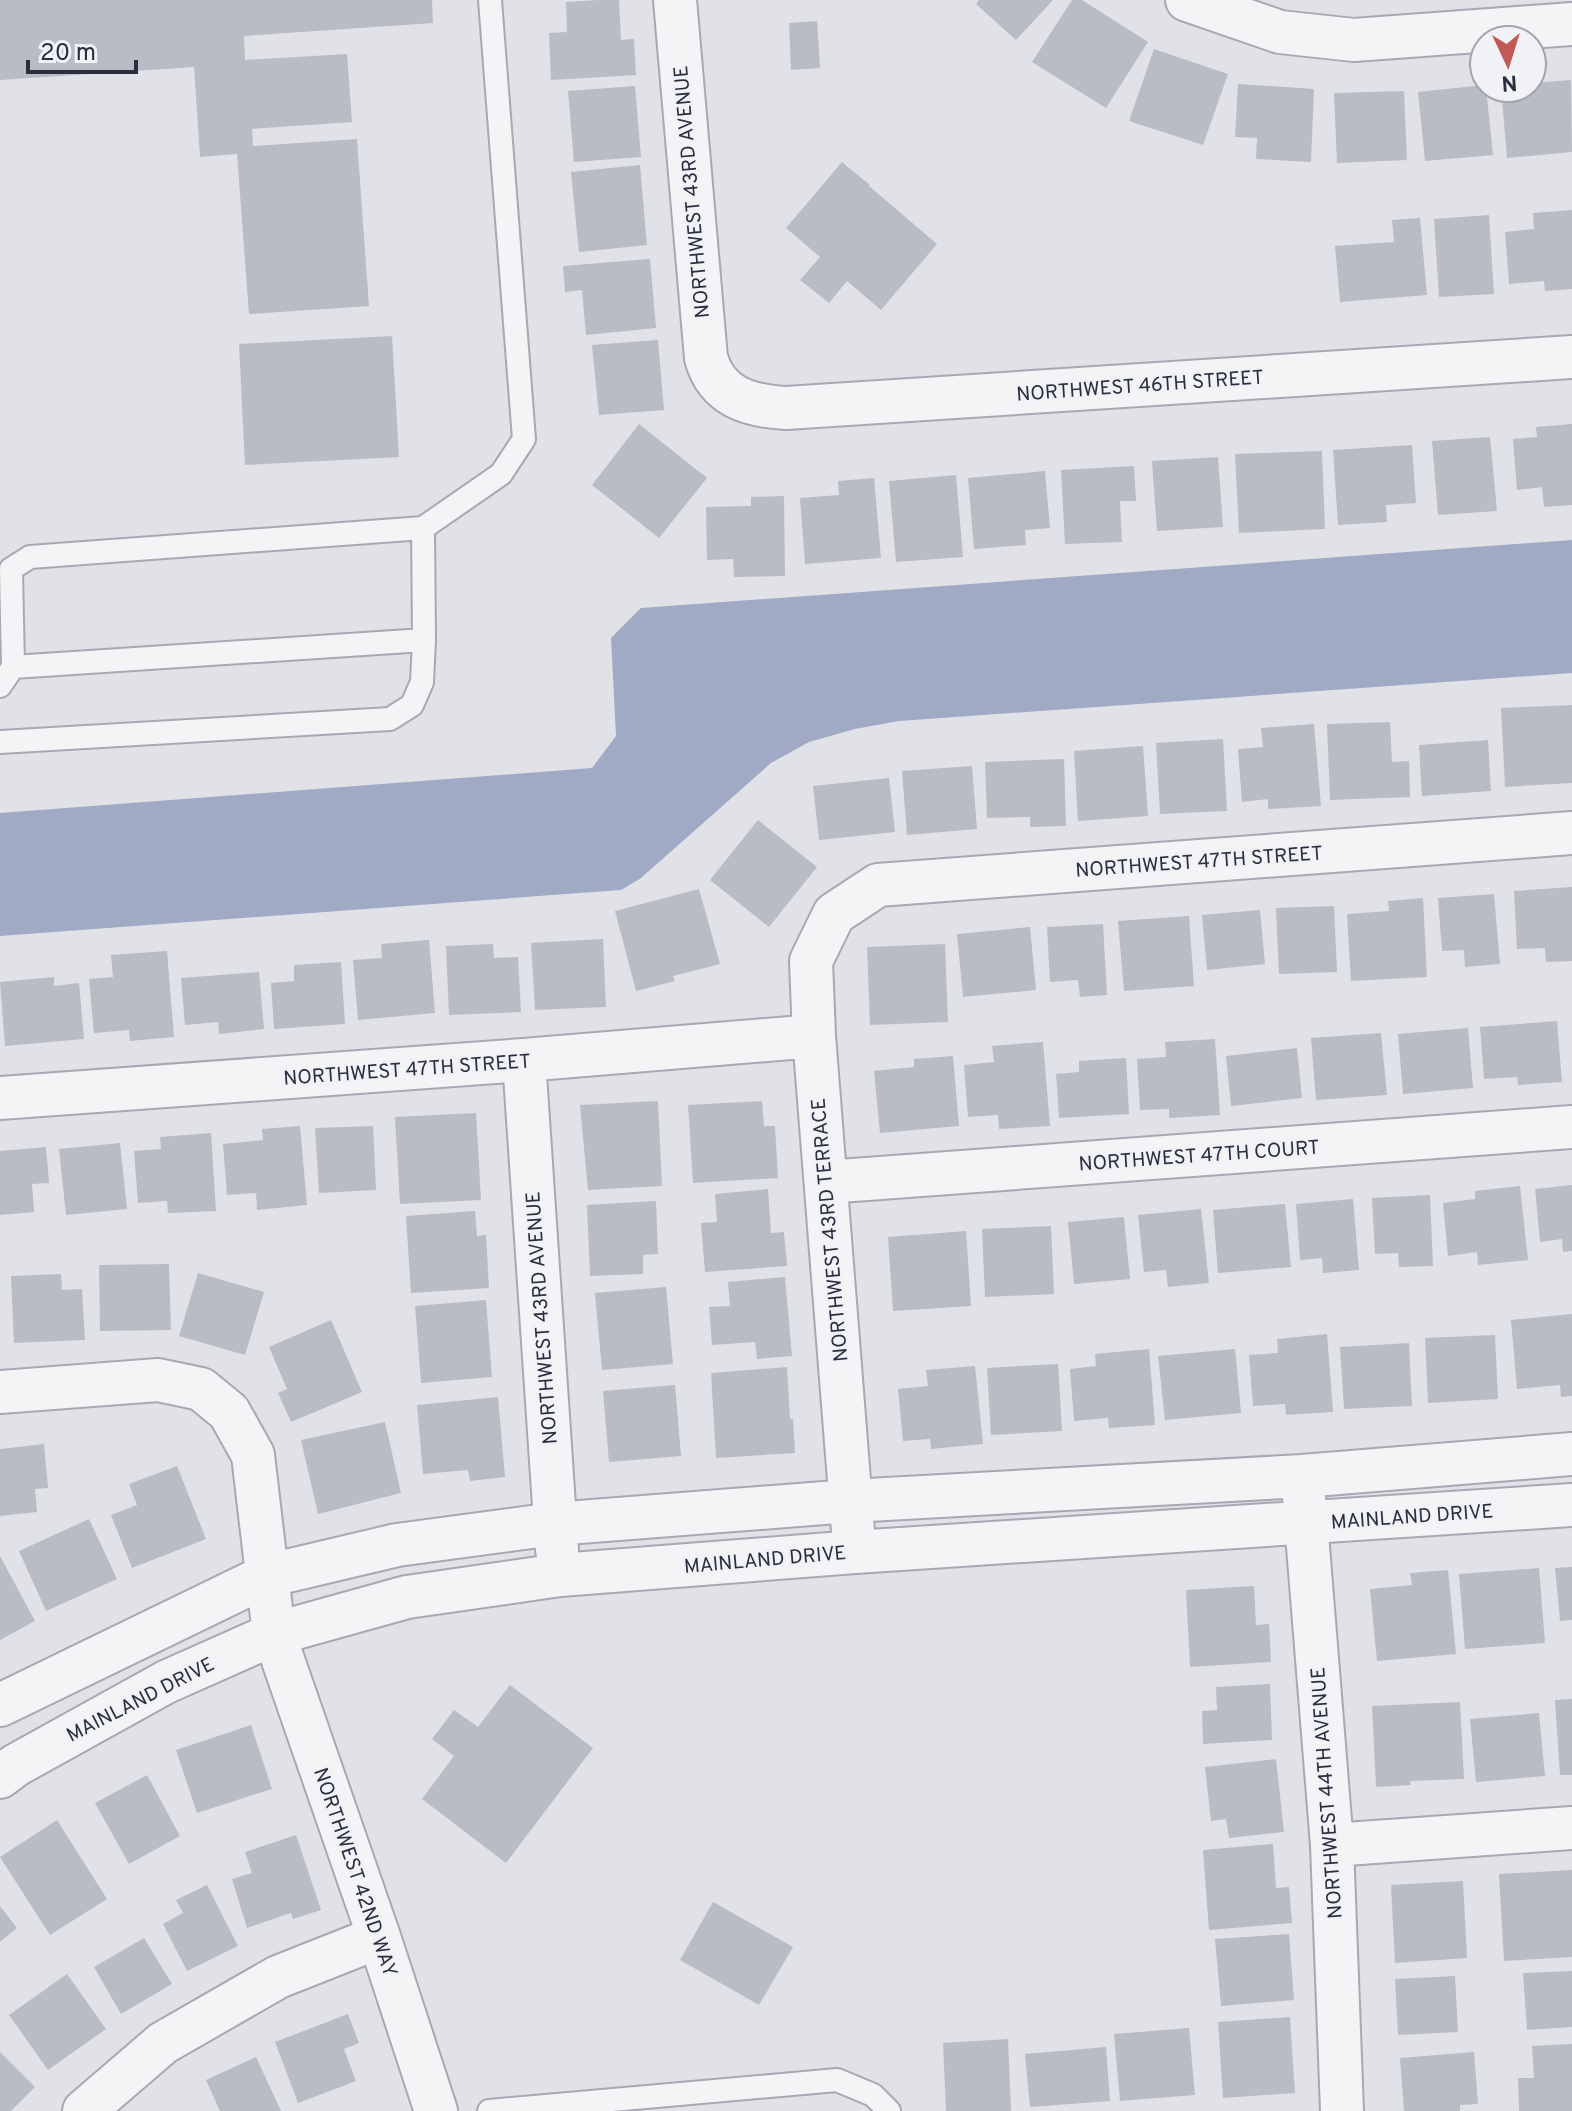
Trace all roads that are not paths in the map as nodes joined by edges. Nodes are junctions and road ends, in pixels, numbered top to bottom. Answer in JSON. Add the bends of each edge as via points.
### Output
{"nodes":[{"id":1,"x":490,"y":0,"type":"edge"},
{"id":2,"x":675,"y":0,"type":"edge"},
{"id":3,"x":1187,"y":0,"type":"edge"},
{"id":4,"x":1572,"y":24,"type":"edge"},
{"id":5,"x":1572,"y":357,"type":"edge"},
{"id":6,"x":716,"y":381,"type":"joint"},
{"id":7,"x":423,"y":528,"type":"junction"},
{"id":8,"x":424,"y":640,"type":"junction"},
{"id":9,"x":13,"y":667,"type":"junction"},
{"id":10,"x":0,"y":686,"type":"edge"},
{"id":11,"x":0,"y":742,"type":"edge"},
{"id":12,"x":1572,"y":833,"type":"edge"},
{"id":13,"x":834,"y":914,"type":"joint"},
{"id":14,"x":814,"y":1036,"type":"junction"},
{"id":15,"x":524,"y":1060,"type":"junction"},
{"id":16,"x":0,"y":1098,"type":"edge"},
{"id":17,"x":1572,"y":1127,"type":"edge"},
{"id":18,"x":826,"y":1182,"type":"junction"},
{"id":19,"x":0,"y":1392,"type":"edge"},
{"id":20,"x":1572,"y":1454,"type":"edge"},
{"id":21,"x":1302,"y":1476,"type":"junction"},
{"id":22,"x":850,"y":1501,"type":"junction"},
{"id":23,"x":1572,"y":1505,"type":"edge"},
{"id":24,"x":554,"y":1524,"type":"junction"},
{"id":25,"x":1306,"y":1524,"type":"junction"},
{"id":26,"x":855,"y":1552,"type":"junction"},
{"id":27,"x":560,"y":1575,"type":"junction"},
{"id":28,"x":266,"y":1576,"type":"junction"},
{"id":29,"x":274,"y":1634,"type":"junction"},
{"id":30,"x":0,"y":1705,"type":"edge"},
{"id":31,"x":0,"y":1777,"type":"edge"},
{"id":32,"x":1572,"y":1828,"type":"edge"},
{"id":33,"x":1332,"y":1845,"type":"junction"},
{"id":34,"x":379,"y":1937,"type":"junction"},
{"id":35,"x":84,"y":2111,"type":"edge"},
{"id":36,"x":436,"y":2111,"type":"edge"},
{"id":37,"x":489,"y":2111,"type":"edge"},
{"id":38,"x":889,"y":2111,"type":"edge"},
{"id":39,"x":1342,"y":2111,"type":"edge"}],
"edges":[{"from":1,"to":7,"type":"lane","via":[[524,439],[501,474]]},
{"from":2,"to":6,"type":"street","name":"NORTHWEST 43RD AVENUE","via":[[703,339]]},
{"from":3,"to":4,"type":"street","via":[[1280,32],[1354,40]]},
{"from":5,"to":6,"type":"street","name":"NORTHWEST 46TH STREET","via":[[786,408],[743,400]]},
{"from":7,"to":8,"type":"lane"},
{"from":7,"to":9,"type":"lane","via":[[30,557],[11,569]]},
{"from":8,"to":9,"type":"lane"},
{"from":8,"to":11,"type":"lane","via":[[422,682],[412,705],[390,719]]},
{"from":9,"to":10,"type":"lane"},
{"from":12,"to":13,"type":"street","name":"NORTHWEST 47TH STREET","via":[[878,885]]},
{"from":13,"to":14,"type":"street","name":"NORTHWEST 43RD TERRACE","via":[[811,961]]},
{"from":14,"to":15,"type":"street","name":"NORTHWEST 47TH STREET"},
{"from":14,"to":18,"type":"street","name":"NORTHWEST 43RD TERRACE"},
{"from":15,"to":16,"type":"street","name":"NORTHWEST 47TH STREET"},
{"from":15,"to":24,"type":"street","name":"NORTHWEST 43RD AVENUE"},
{"from":17,"to":18,"type":"street","name":"NORTHWEST 47TH COURT"},
{"from":18,"to":22,"type":"street","name":"NORTHWEST 43RD TERRACE"},
{"from":19,"to":28,"type":"street","via":[[158,1380],[201,1389],[229,1412],[253,1455]]},
{"from":20,"to":21,"type":"street"},
{"from":21,"to":22,"type":"street"},
{"from":21,"to":25,"type":"street","name":"NORTHWEST 44TH AVENUE"},
{"from":22,"to":24,"type":"street"},
{"from":22,"to":26,"type":"street","name":"NORTHWEST 43RD TERRACE"},
{"from":23,"to":25,"type":"street","name":"MAINLAND DRIVE"},
{"from":24,"to":27,"type":"street","name":"NORTHWEST 43RD AVENUE"},
{"from":24,"to":28,"type":"street","via":[[397,1545]]},
{"from":25,"to":26,"type":"street","name":"MAINLAND DRIVE"},
{"from":25,"to":33,"type":"street","name":"NORTHWEST 44TH AVENUE"},
{"from":26,"to":27,"type":"street","name":"MAINLAND DRIVE"},
{"from":27,"to":29,"type":"street","name":"MAINLAND DRIVE","via":[[407,1597]]},
{"from":28,"to":29,"type":"street"},
{"from":28,"to":30,"type":"street"},
{"from":29,"to":31,"type":"street","name":"MAINLAND DRIVE","via":[[166,1682]]},
{"from":29,"to":34,"type":"street","name":"NORTHWEST 42ND WAY"},
{"from":32,"to":33,"type":"street"},
{"from":33,"to":39,"type":"street","name":"NORTHWEST 44TH AVENUE"},
{"from":34,"to":35,"type":"street","via":[[278,1977],[163,2043]]},
{"from":34,"to":36,"type":"street","name":"NORTHWEST 42ND WAY"},
{"from":37,"to":38,"type":"lane","via":[[837,2080],[873,2095]]}]}
